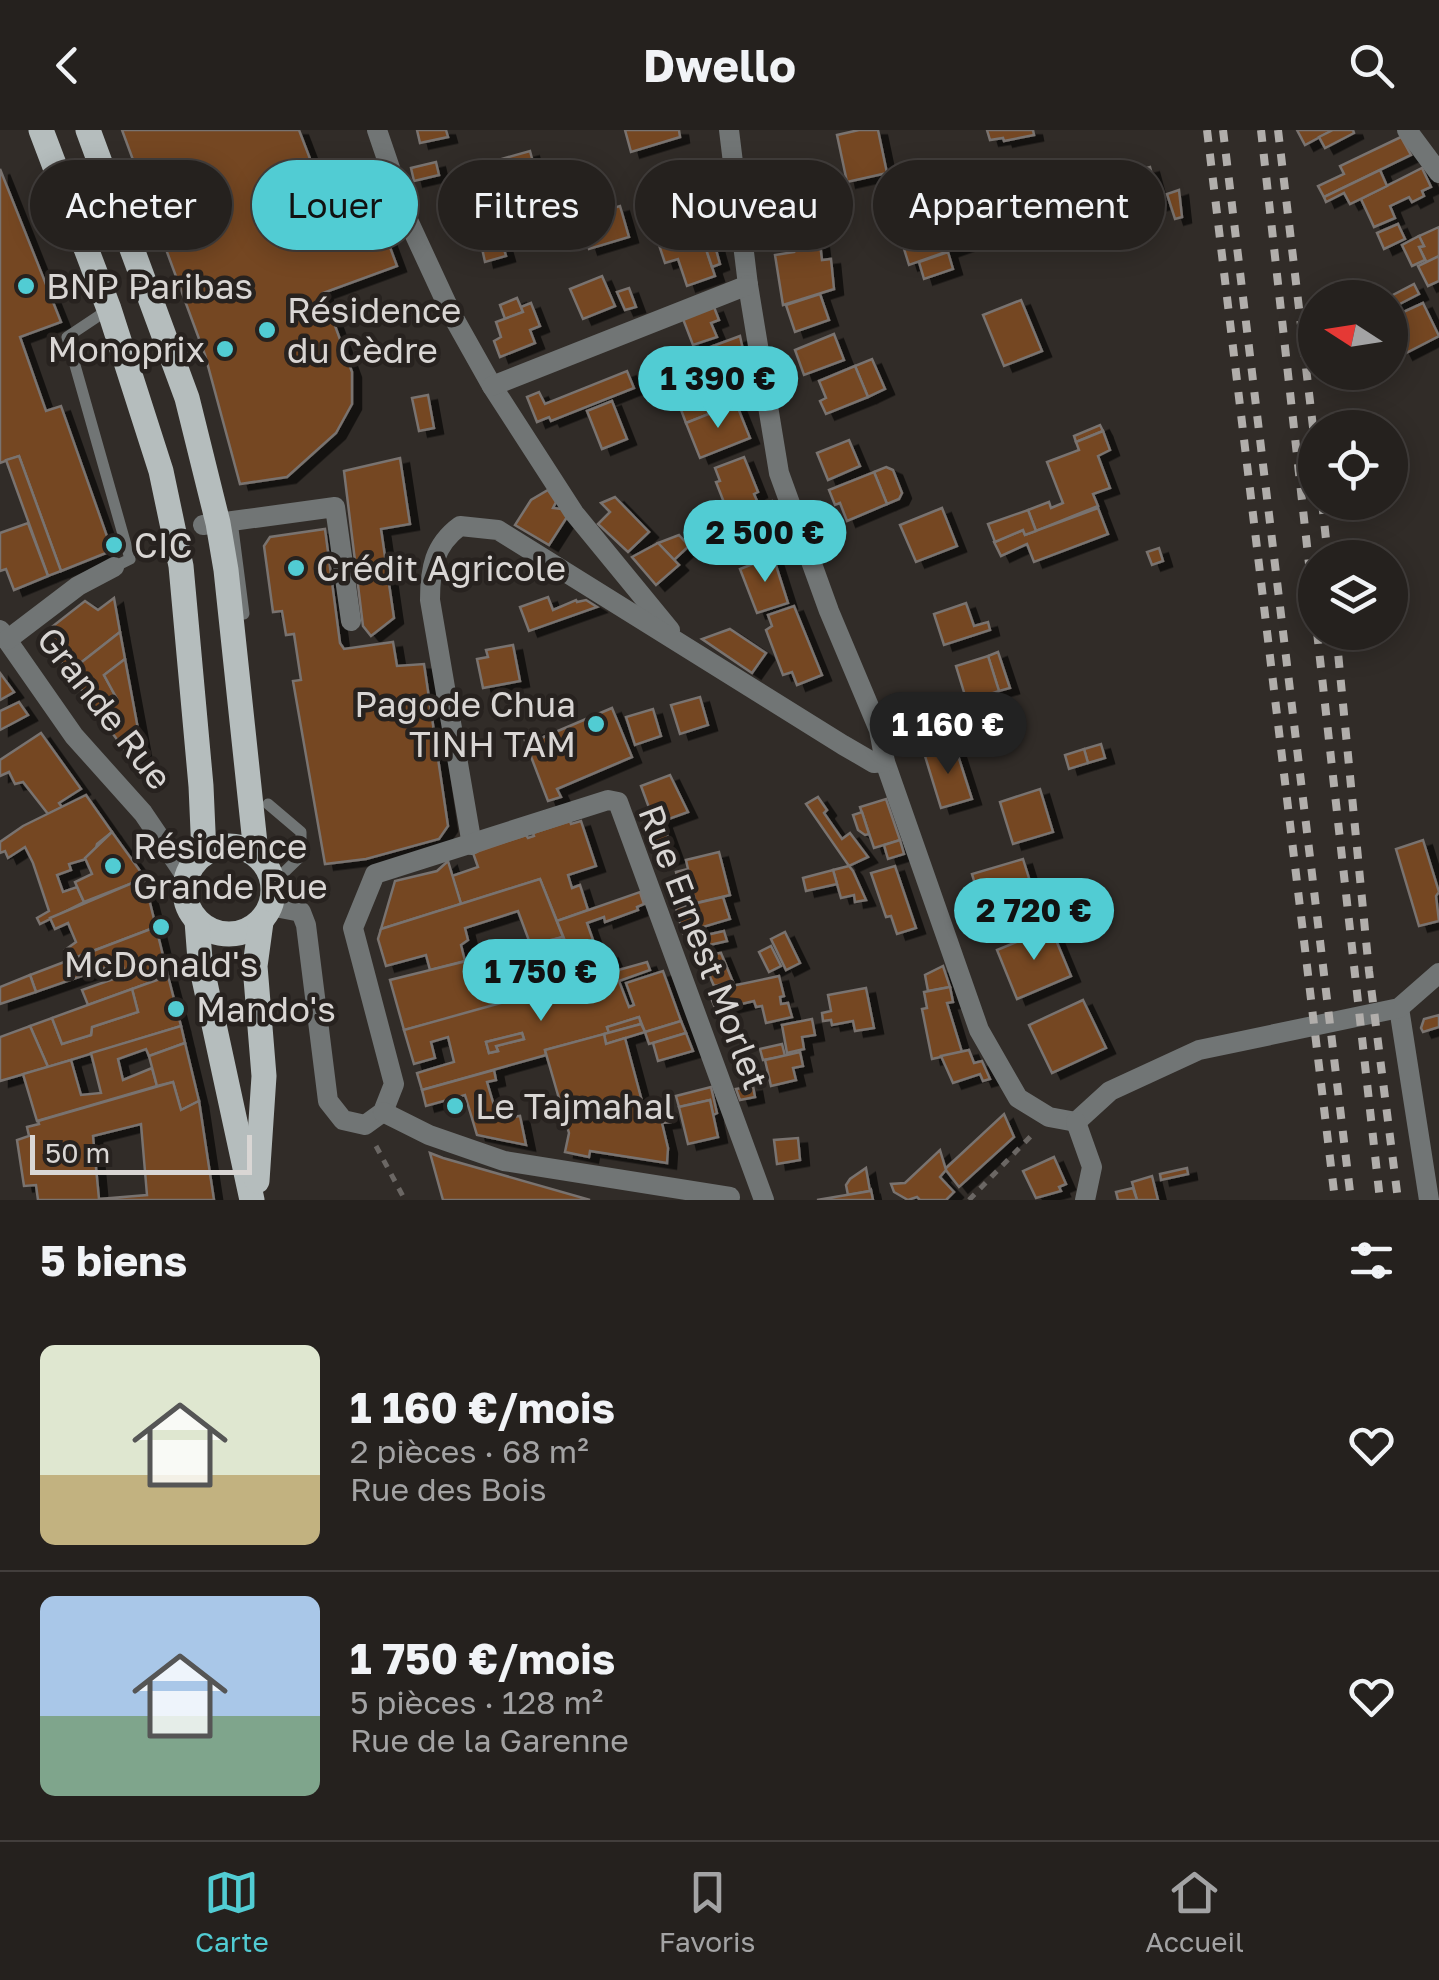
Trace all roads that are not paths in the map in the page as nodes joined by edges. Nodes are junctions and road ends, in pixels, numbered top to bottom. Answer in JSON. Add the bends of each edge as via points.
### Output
{"nodes":[{"id":1,"x":41,"y":130,"type":"edge"},
{"id":2,"x":88,"y":130,"type":"edge"},
{"id":3,"x":378,"y":130,"type":"edge"},
{"id":4,"x":728,"y":130,"type":"edge"},
{"id":5,"x":1407,"y":130,"type":"edge"},
{"id":6,"x":1439,"y":172,"type":"edge"},
{"id":7,"x":748,"y":285,"type":"junction"},
{"id":8,"x":109,"y":309,"type":"junction"},
{"id":9,"x":492,"y":386,"type":"junction"},
{"id":10,"x":218,"y":523,"type":"junction"},
{"id":11,"x":114,"y":567,"type":"joint"},
{"id":12,"x":244,"y":614,"type":"dead end"},
{"id":13,"x":351,"y":621,"type":"dead end"},
{"id":14,"x":4,"y":635,"type":"edge"},
{"id":15,"x":681,"y":643,"type":"junction"},
{"id":16,"x":885,"y":762,"type":"junction"},
{"id":17,"x":268,"y":804,"type":"dead end"},
{"id":18,"x":472,"y":845,"type":"junction"},
{"id":19,"x":256,"y":853,"type":"junction"},
{"id":20,"x":204,"y":854,"type":"junction"},
{"id":21,"x":187,"y":878,"type":"junction"},
{"id":22,"x":268,"y":904,"type":"junction"},
{"id":23,"x":197,"y":921,"type":"junction"},
{"id":24,"x":1439,"y":973,"type":"edge"},
{"id":25,"x":1399,"y":1008,"type":"junction"},
{"id":26,"x":383,"y":1112,"type":"junction"},
{"id":27,"x":1076,"y":1122,"type":"junction"},
{"id":28,"x":730,"y":1197,"type":"dead end"},
{"id":29,"x":254,"y":1200,"type":"edge"},
{"id":30,"x":764,"y":1200,"type":"edge"},
{"id":31,"x":1085,"y":1200,"type":"edge"},
{"id":32,"x":1429,"y":1200,"type":"edge"}],
"edges":[{"from":1,"to":8,"type":"main road"},
{"from":2,"to":10,"type":"main road","via":[[187,398]]},
{"from":3,"to":9,"type":"street","via":[[406,218]]},
{"from":4,"to":7,"type":"street"},
{"from":5,"to":6,"type":"street"},
{"from":7,"to":9,"type":"street"},
{"from":7,"to":16,"type":"street","via":[[779,473],[879,730]]},
{"from":8,"to":11,"type":"lane","via":[[68,336],[130,559]]},
{"from":8,"to":20,"type":"main road","via":[[161,471],[182,566]]},
{"from":9,"to":15,"type":"street","via":[[574,513]]},
{"from":10,"to":12,"type":"lane"},
{"from":10,"to":13,"type":"street","via":[[334,507]]},
{"from":10,"to":19,"type":"main road"},
{"from":11,"to":14,"type":"street"},
{"from":14,"to":21,"type":"street","name":"Grande Rue"},
{"from":15,"to":16,"type":"street","via":[[843,745]]},
{"from":15,"to":18,"type":"street","via":[[498,530],[460,526],[446,536],[430,574],[430,600]]},
{"from":16,"to":27,"type":"street","via":[[979,1030],[1018,1098],[1049,1117]]},
{"from":17,"to":22,"type":"lane","via":[[301,832],[301,856]]},
{"from":18,"to":26,"type":"street","via":[[375,874],[353,928],[394,1084]]},
{"from":18,"to":30,"type":"street","name":"Rue Ernest Morlet","via":[[618,802]]},
{"from":19,"to":20,"type":"main road","via":[[228,846]]},
{"from":19,"to":22,"type":"main road"},
{"from":20,"to":21,"type":"main road"},
{"from":21,"to":23,"type":"main road","via":[[185,893]]},
{"from":22,"to":23,"type":"main road","via":[[246,932],[228,935]]},
{"from":22,"to":26,"type":"street","via":[[301,912],[328,1101],[343,1120],[366,1125]]},
{"from":22,"to":29,"type":"main road","via":[[255,966],[264,1076]]},
{"from":23,"to":29,"type":"main road"},
{"from":24,"to":25,"type":"street"},
{"from":25,"to":27,"type":"street","via":[[1199,1050],[1110,1091]]},
{"from":25,"to":32,"type":"street"},
{"from":26,"to":28,"type":"street","via":[[504,1160]]},
{"from":27,"to":31,"type":"street","via":[[1092,1167]]}]}
